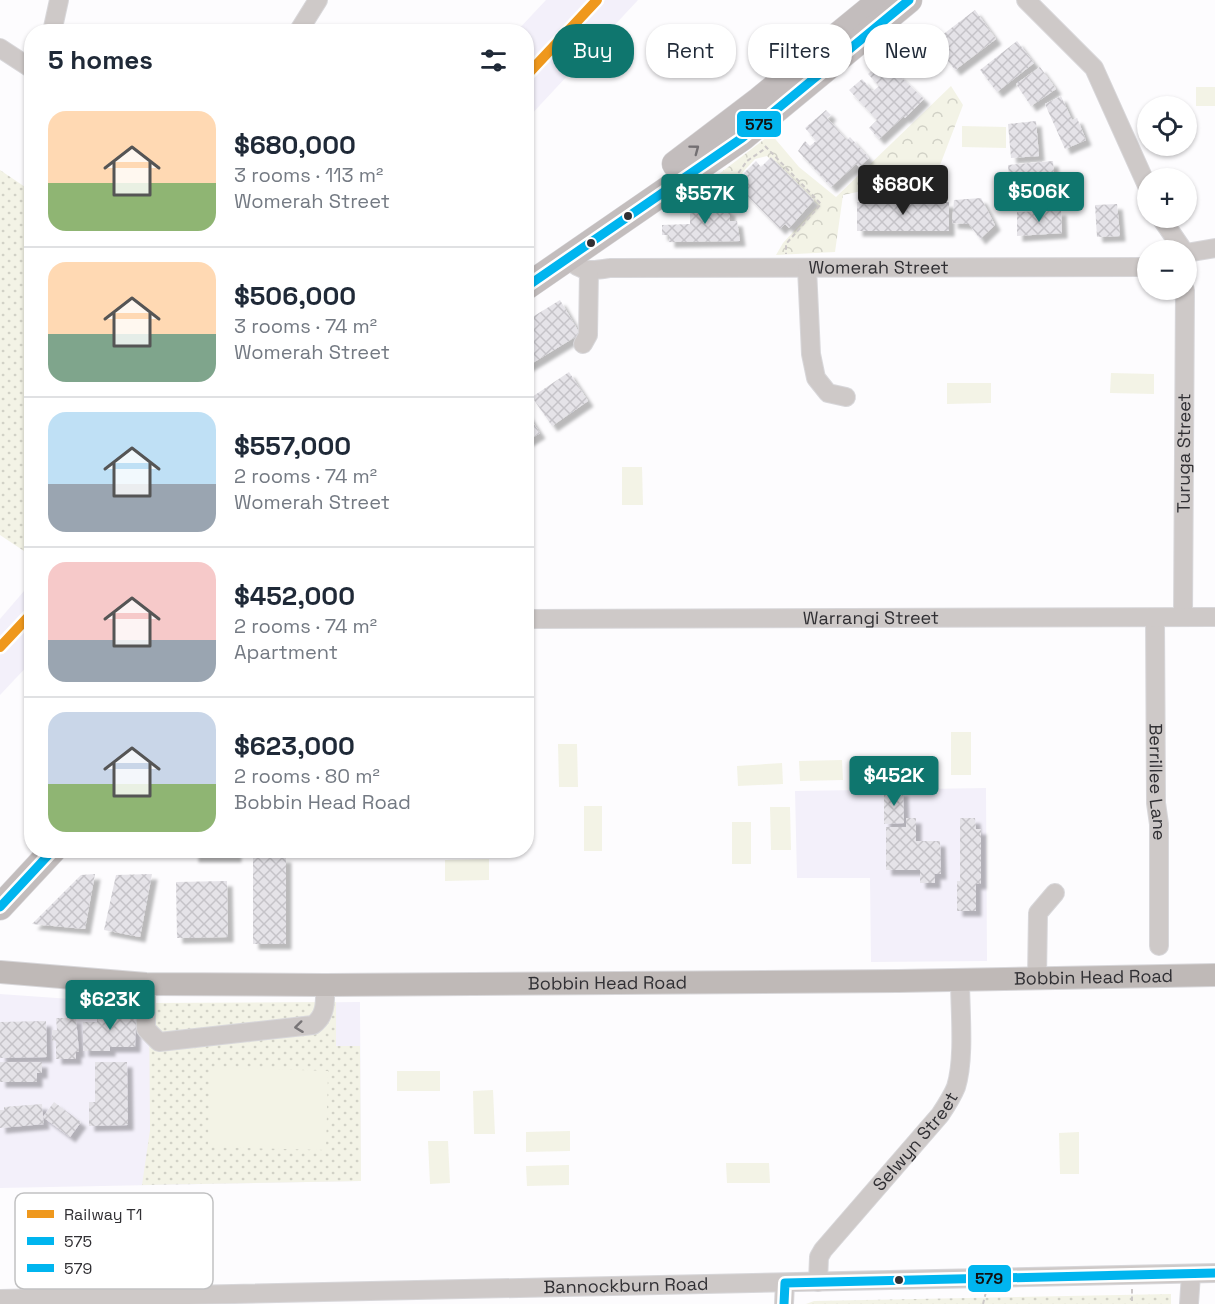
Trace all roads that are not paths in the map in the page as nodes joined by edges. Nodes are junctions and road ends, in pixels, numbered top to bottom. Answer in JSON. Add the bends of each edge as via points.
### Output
{"nodes":[{"id":1,"x":60,"y":0,"type":"edge"},
{"id":2,"x":318,"y":0,"type":"edge"},
{"id":3,"x":880,"y":0,"type":"edge"},
{"id":4,"x":909,"y":0,"type":"edge"},
{"id":5,"x":1026,"y":0,"type":"edge"},
{"id":6,"x":54,"y":24,"type":"edge"},
{"id":7,"x":303,"y":24,"type":"edge"},
{"id":8,"x":0,"y":48,"type":"edge"},
{"id":9,"x":24,"y":64,"type":"edge"},
{"id":10,"x":1139,"y":168,"type":"edge"},
{"id":11,"x":593,"y":242,"type":"junction"},
{"id":12,"x":1215,"y":248,"type":"edge"},
{"id":13,"x":1197,"y":251,"type":"edge"},
{"id":14,"x":534,"y":262,"type":"edge"},
{"id":15,"x":579,"y":265,"type":"junction"},
{"id":16,"x":1137,"y":267,"type":"edge"},
{"id":17,"x":610,"y":268,"type":"junction"},
{"id":18,"x":807,"y":268,"type":"junction"},
{"id":19,"x":534,"y":284,"type":"edge"},
{"id":20,"x":1185,"y":300,"type":"edge"},
{"id":21,"x":583,"y":344,"type":"dead end"},
{"id":22,"x":846,"y":397,"type":"dead end"},
{"id":23,"x":1183,"y":617,"type":"junction"},
{"id":24,"x":1215,"y":617,"type":"edge"},
{"id":25,"x":1155,"y":618,"type":"junction"},
{"id":26,"x":534,"y":619,"type":"edge"},
{"id":27,"x":24,"y":858,"type":"edge"},
{"id":28,"x":46,"y":858,"type":"edge"},
{"id":29,"x":0,"y":882,"type":"edge"},
{"id":30,"x":1055,"y":893,"type":"dead end"},
{"id":31,"x":0,"y":907,"type":"edge"},
{"id":32,"x":1159,"y":946,"type":"dead end"},
{"id":33,"x":0,"y":972,"type":"edge"},
{"id":34,"x":1215,"y":975,"type":"edge"},
{"id":35,"x":1037,"y":977,"type":"junction"},
{"id":36,"x":960,"y":980,"type":"junction"},
{"id":37,"x":146,"y":984,"type":"junction"},
{"id":38,"x":325,"y":984,"type":"junction"},
{"id":39,"x":1215,"y":1273,"type":"edge"},
{"id":40,"x":1191,"y":1274,"type":"junction"},
{"id":41,"x":818,"y":1282,"type":"junction"},
{"id":42,"x":785,"y":1283,"type":"junction"},
{"id":43,"x":0,"y":1299,"type":"edge"},
{"id":44,"x":784,"y":1304,"type":"edge"},
{"id":45,"x":1190,"y":1304,"type":"edge"}],
"edges":[{"from":1,"to":6,"type":"street"},
{"from":2,"to":7,"type":"street"},
{"from":14,"to":3,"type":"highway","one_way":true,"via":[[730,123]]},
{"from":4,"to":11,"type":"highway","via":[[742,138]]},
{"from":5,"to":10,"type":"street","via":[[1094,68]]},
{"from":8,"to":9,"type":"street"},
{"from":11,"to":15,"type":"highway"},
{"from":11,"to":17,"type":"street"},
{"from":12,"to":13,"type":"street"},
{"from":15,"to":17,"type":"street","name":"Womerah Street"},
{"from":15,"to":19,"type":"highway"},
{"from":15,"to":21,"type":"street","via":[[588,335]]},
{"from":16,"to":18,"type":"street","name":"Womerah Street"},
{"from":17,"to":18,"type":"street","name":"Womerah Street"},
{"from":18,"to":22,"type":"street","via":[[811,354],[816,378],[828,393]]},
{"from":20,"to":23,"type":"street","name":"Turuga Street"},
{"from":23,"to":24,"type":"street","name":"Warrangi Street"},
{"from":23,"to":25,"type":"street","name":"Warrangi Street"},
{"from":25,"to":26,"type":"street","name":"Warrangi Street"},
{"from":25,"to":32,"type":"street","name":"Berrillee Lane"},
{"from":27,"to":29,"type":"highway"},
{"from":28,"to":31,"type":"highway"},
{"from":30,"to":35,"type":"street","via":[[1038,913]]},
{"from":33,"to":37,"type":"main road","name":"Bobbin Head Road"},
{"from":34,"to":35,"type":"main road","name":"Bobbin Head Road"},
{"from":35,"to":36,"type":"main road","name":"Bobbin Head Road"},
{"from":36,"to":38,"type":"main road","name":"Bobbin Head Road"},
{"from":36,"to":41,"type":"street","name":"Selwyn Street","via":[[959,1065],[950,1099],[823,1250]]},
{"from":37,"to":38,"type":"main road","name":"Bobbin Head Road"},
{"from":38,"to":37,"type":"street","one_way":true,"via":[[325,1009],[313,1024],[159,1042],[146,1029]]},
{"from":39,"to":40,"type":"street","name":"Bannockburn Road"},
{"from":40,"to":41,"type":"street","name":"Bannockburn Road"},
{"from":40,"to":45,"type":"street"},
{"from":41,"to":42,"type":"street","name":"Bannockburn Road"},
{"from":42,"to":43,"type":"street","name":"Bannockburn Road"},
{"from":42,"to":44,"type":"street"}]}
